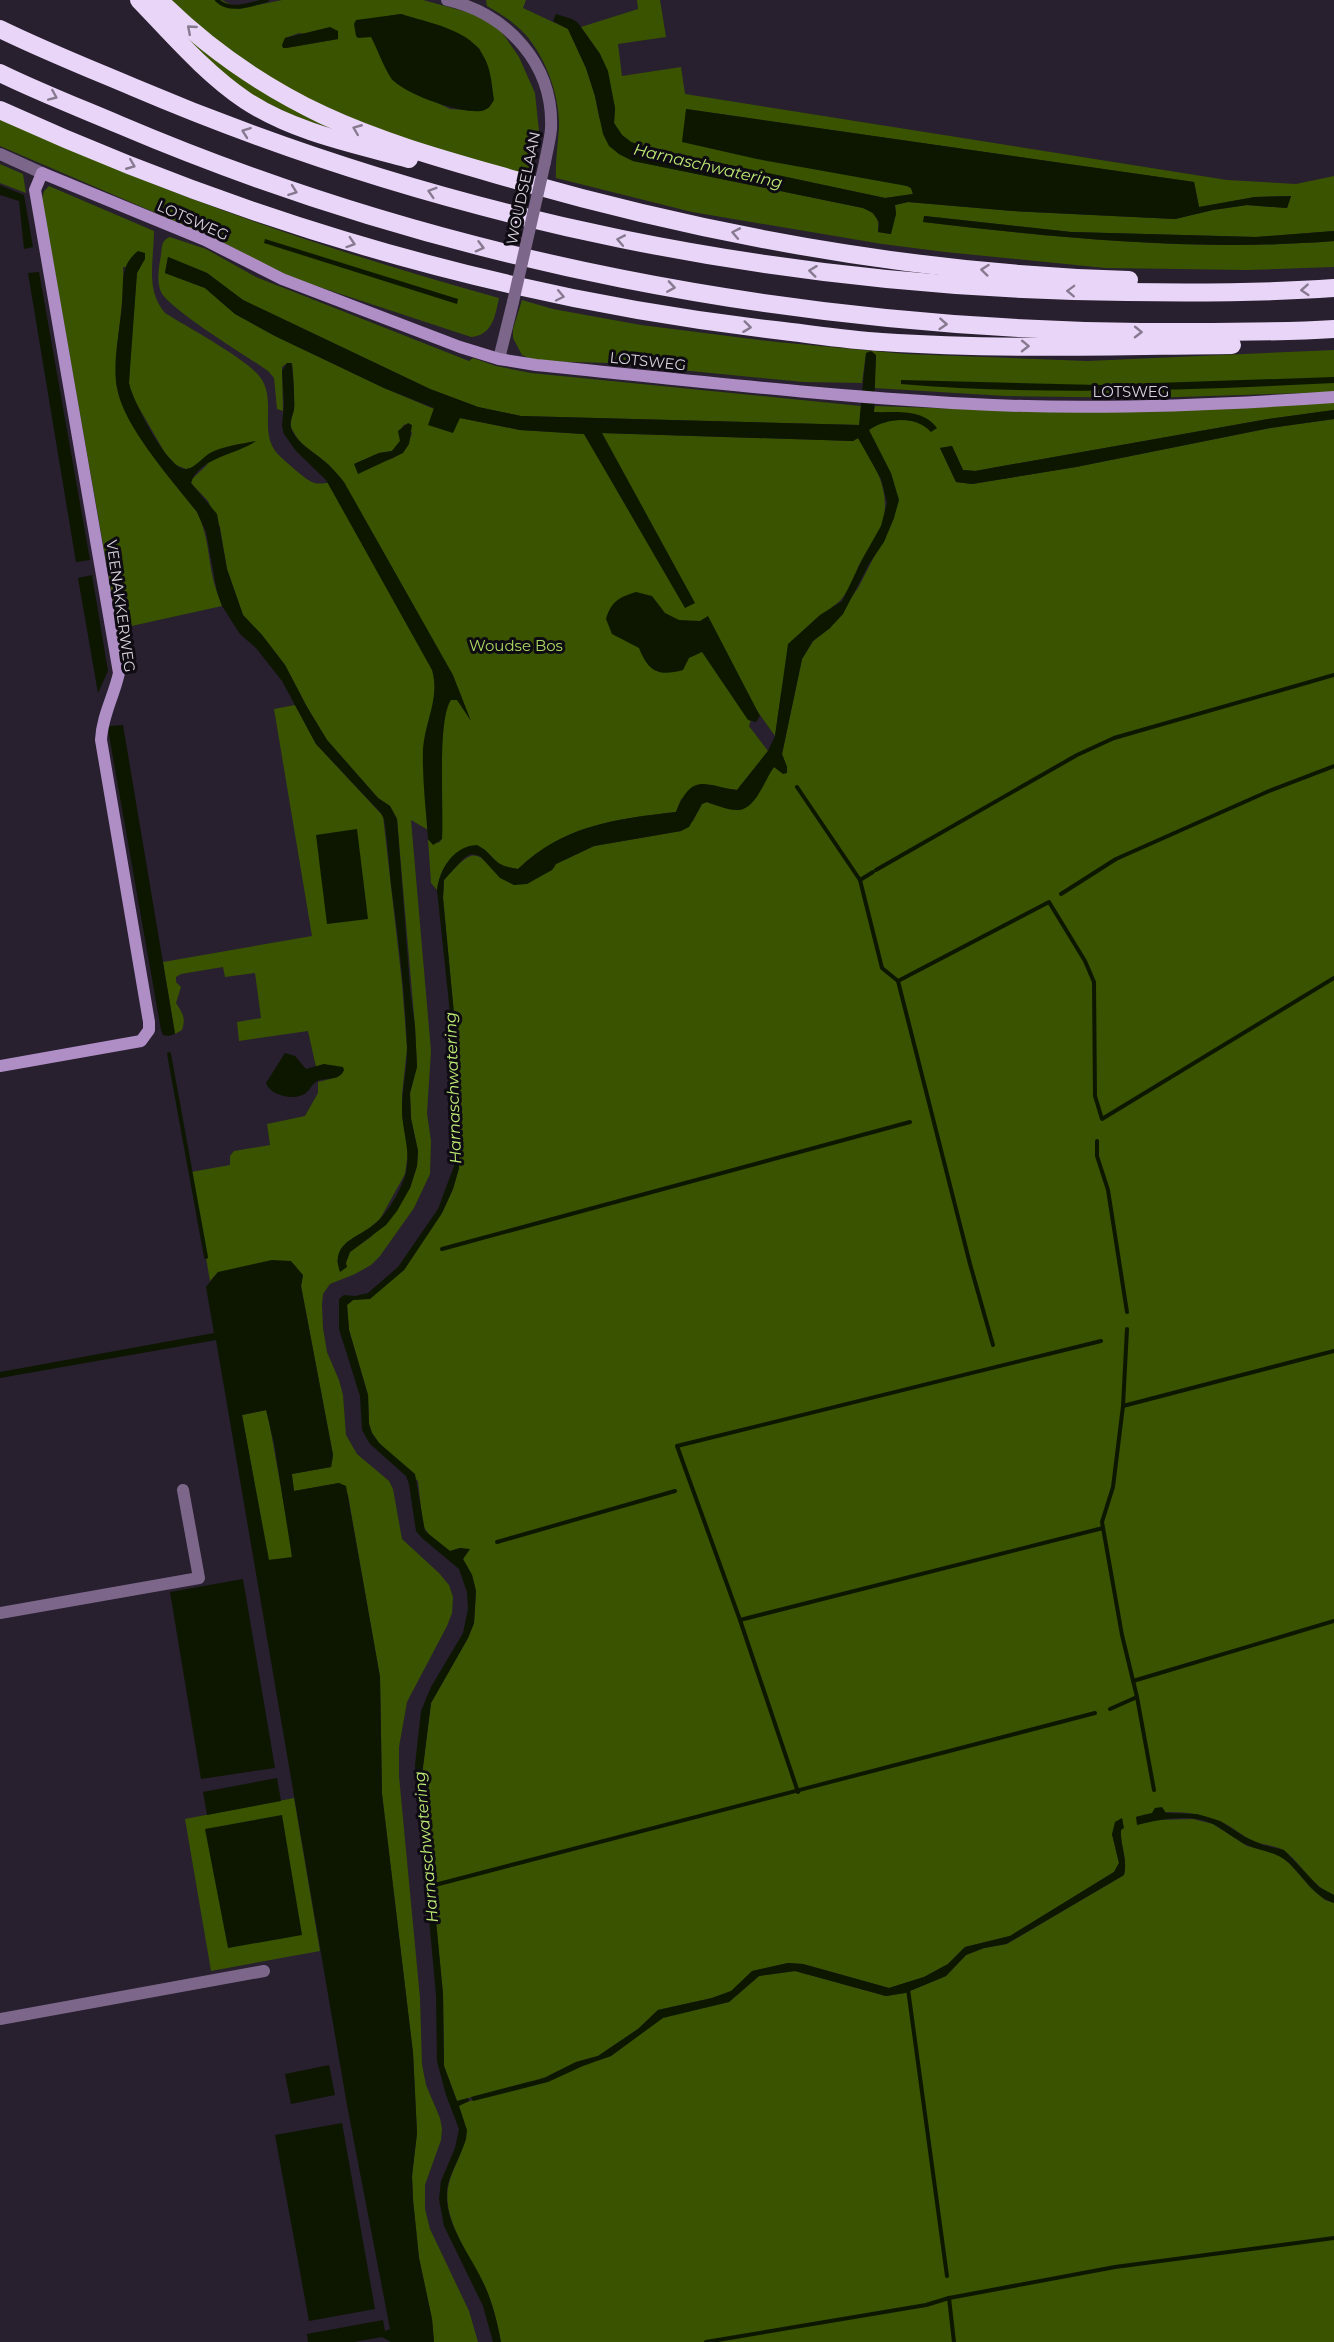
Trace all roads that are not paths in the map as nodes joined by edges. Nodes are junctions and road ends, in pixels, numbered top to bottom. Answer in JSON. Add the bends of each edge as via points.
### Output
{"nodes":[{"id":1,"x":139,"y":0,"type":"edge"},
{"id":2,"x":159,"y":0,"type":"edge"},
{"id":3,"x":447,"y":0,"type":"edge"},
{"id":4,"x":481,"y":5,"type":"edge"},
{"id":5,"x":0,"y":29,"type":"edge"},
{"id":6,"x":0,"y":73,"type":"edge"},
{"id":7,"x":1,"y":110,"type":"edge"},
{"id":8,"x":0,"y":154,"type":"edge"},
{"id":9,"x":42,"y":173,"type":"junction"},
{"id":10,"x":533,"y":185,"type":"junction"},
{"id":11,"x":1334,"y":288,"type":"edge"},
{"id":12,"x":1276,"y":292,"type":"junction"},
{"id":13,"x":1334,"y":329,"type":"edge"},
{"id":14,"x":1291,"y":332,"type":"junction"},
{"id":15,"x":499,"y":359,"type":"junction"},
{"id":16,"x":1334,"y":397,"type":"edge"},
{"id":17,"x":0,"y":1066,"type":"edge"},
{"id":18,"x":183,"y":1490,"type":"dead end"},
{"id":19,"x":0,"y":1613,"type":"edge"},
{"id":20,"x":264,"y":1971,"type":"dead end"},
{"id":21,"x":0,"y":2019,"type":"edge"}],
"edges":[{"from":1,"to":10,"type":"highway","via":[[216,79],[272,114],[315,132],[487,182]]},
{"from":10,"to":2,"type":"highway","one_way":true,"via":[[442,158],[325,116],[236,65]]},
{"from":3,"to":4,"type":"street","name":"WOUDSELAAN"},
{"from":4,"to":15,"type":"street","name":"WOUDSELAAN","bridge":true,"via":[[517,38],[537,65],[548,97],[551,129]]},
{"from":12,"to":5,"type":"highway","one_way":true,"via":[[1078,292],[880,280],[623,240],[543,223],[318,158],[193,113]]},
{"from":6,"to":14,"type":"highway","one_way":true,"via":[[182,151],[307,195],[532,261],[617,279],[876,318],[1047,330]]},
{"from":7,"to":14,"type":"highway","one_way":true,"via":[[211,196],[364,247],[527,289],[648,313],[873,341],[1074,347],[1241,345]]},
{"from":8,"to":9,"type":"street","name":"LOTSWEG"},
{"from":9,"to":15,"type":"street","name":"LOTSWEG","via":[[206,240],[282,279]]},
{"from":9,"to":17,"type":"street","name":"VEENAKKERWEG","via":[[35,190],[119,673],[102,722],[101,740],[149,1022],[141,1041]]},
{"from":12,"to":10,"type":"highway","one_way":true,"via":[[1190,282],[1048,276],[891,259],[689,223]]},
{"from":11,"to":12,"type":"highway","one_way":true},
{"from":13,"to":14,"type":"highway"},
{"from":15,"to":16,"type":"street","name":"LOTSWEG","via":[[882,399],[995,405],[1180,406]]},
{"from":18,"to":19,"type":"street","via":[[199,1578]]},
{"from":20,"to":21,"type":"street"}]}
